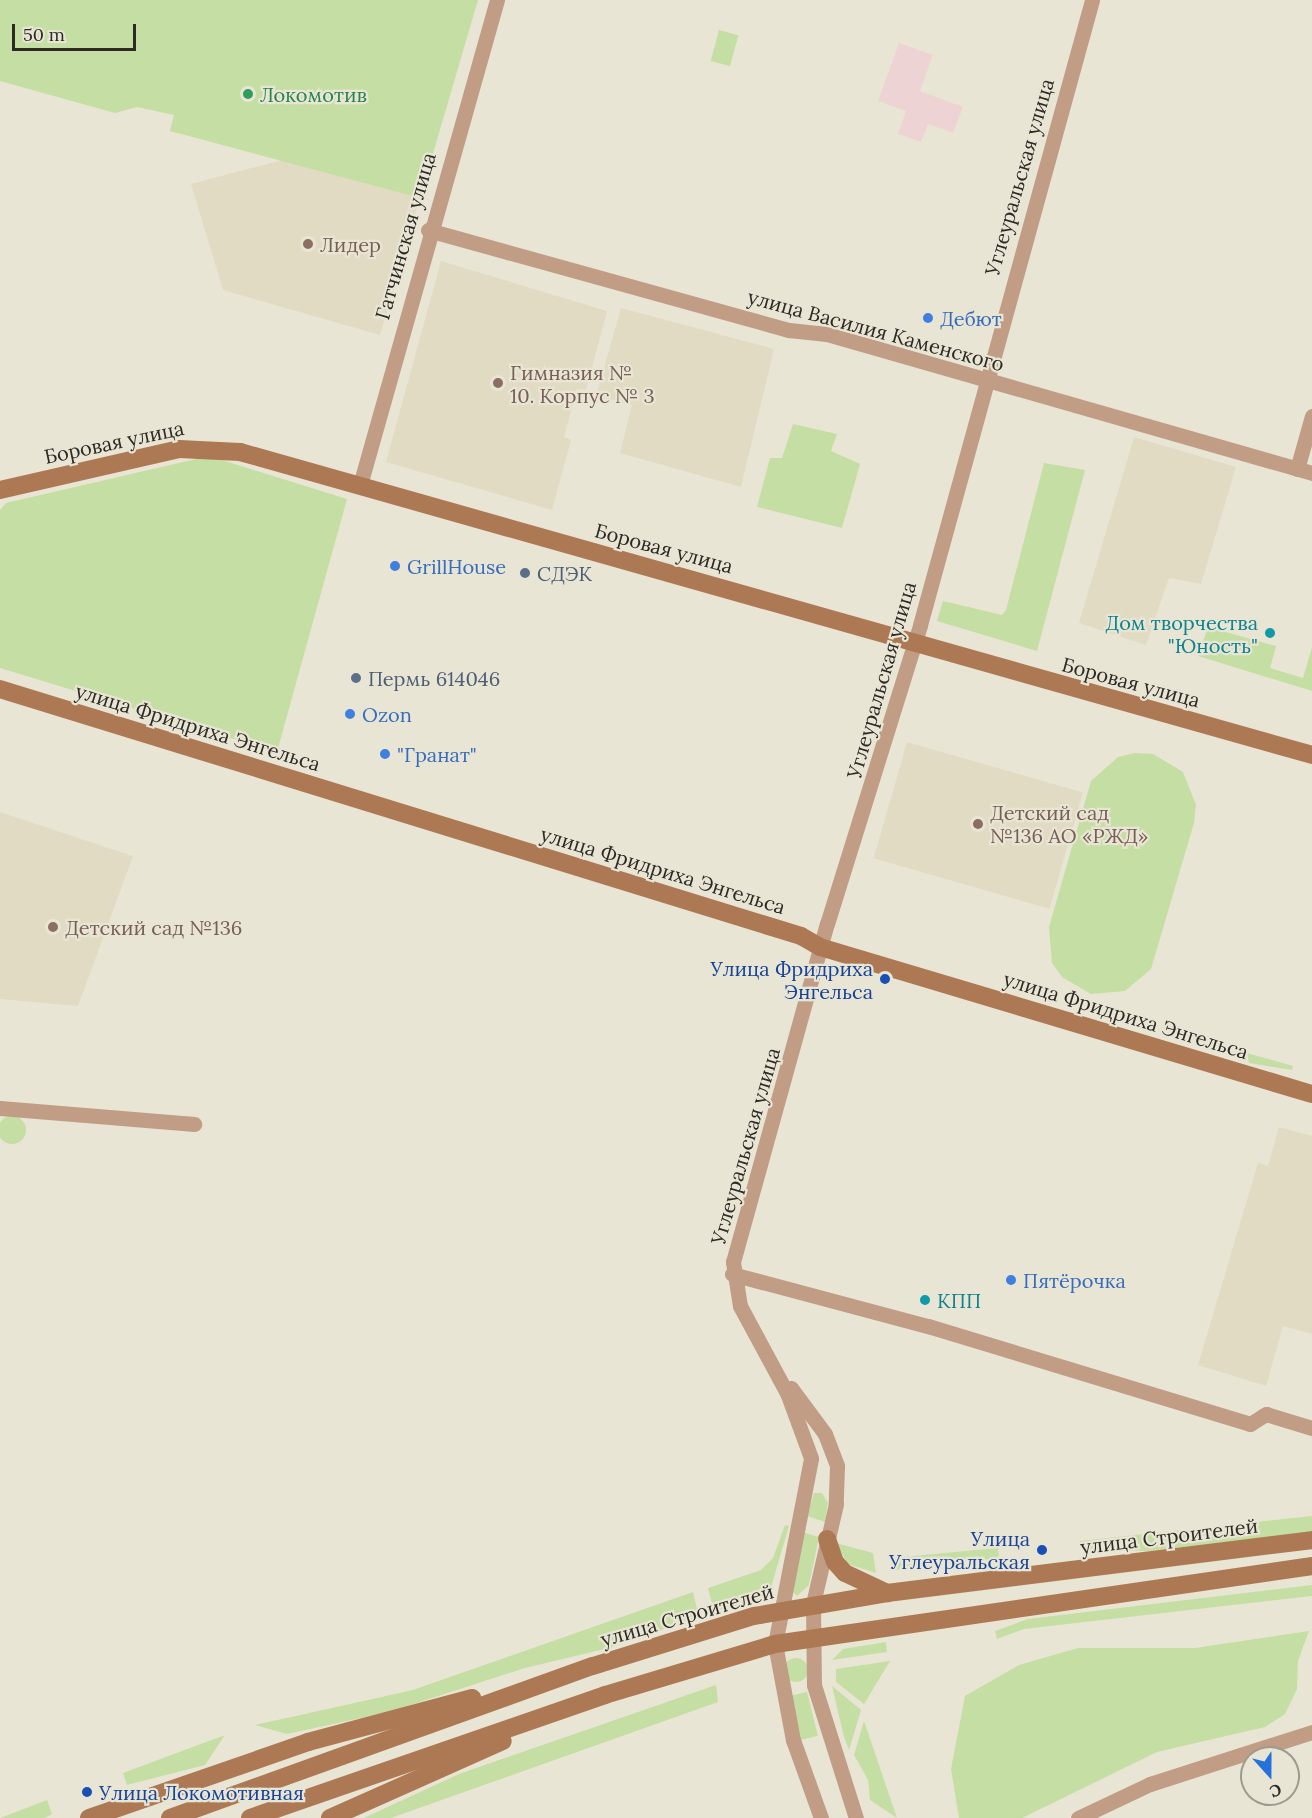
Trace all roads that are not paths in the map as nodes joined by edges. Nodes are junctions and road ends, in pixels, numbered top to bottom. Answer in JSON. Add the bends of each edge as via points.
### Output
{"nodes":[{"id":1,"x":496,"y":0,"type":"edge"},
{"id":2,"x":1092,"y":0,"type":"edge"},
{"id":3,"x":428,"y":230,"type":"junction"},
{"id":4,"x":988,"y":380,"type":"junction"},
{"id":5,"x":1312,"y":416,"type":"edge"},
{"id":6,"x":1297,"y":469,"type":"junction"},
{"id":7,"x":1312,"y":473,"type":"edge"},
{"id":8,"x":360,"y":485,"type":"junction"},
{"id":9,"x":0,"y":490,"type":"edge"},
{"id":10,"x":914,"y":644,"type":"junction"},
{"id":11,"x":0,"y":689,"type":"edge"},
{"id":12,"x":1312,"y":755,"type":"edge"},
{"id":13,"x":820,"y":947,"type":"junction"},
{"id":14,"x":1312,"y":1094,"type":"edge"},
{"id":15,"x":0,"y":1108,"type":"edge"},
{"id":16,"x":194,"y":1124,"type":"dead end"},
{"id":17,"x":732,"y":1274,"type":"junction"},
{"id":18,"x":771,"y":1365,"type":"junction"},
{"id":19,"x":1312,"y":1428,"type":"edge"},
{"id":20,"x":827,"y":1539,"type":"junction"},
{"id":21,"x":1312,"y":1540,"type":"edge"},
{"id":22,"x":1312,"y":1566,"type":"edge"},
{"id":23,"x":886,"y":1593,"type":"junction"},
{"id":24,"x":813,"y":1604,"type":"junction"},
{"id":25,"x":777,"y":1611,"type":"junction"},
{"id":26,"x":813,"y":1637,"type":"junction"},
{"id":27,"x":775,"y":1644,"type":"junction"},
{"id":28,"x":593,"y":1666,"type":"junction"},
{"id":29,"x":604,"y":1695,"type":"junction"},
{"id":30,"x":1312,"y":1732,"type":"edge"},
{"id":31,"x":89,"y":1818,"type":"edge"},
{"id":32,"x":170,"y":1818,"type":"edge"},
{"id":33,"x":250,"y":1818,"type":"edge"},
{"id":34,"x":330,"y":1818,"type":"edge"},
{"id":35,"x":821,"y":1818,"type":"edge"},
{"id":36,"x":856,"y":1818,"type":"edge"},
{"id":37,"x":1078,"y":1818,"type":"edge"}],
"edges":[{"from":1,"to":3,"type":"street","name":"Гатчинская улица"},
{"from":2,"to":4,"type":"street","name":"Углеуральская улица"},
{"from":3,"to":4,"type":"street","name":"улица Василия Каменского"},
{"from":3,"to":8,"type":"street","name":"Гатчинская улица"},
{"from":4,"to":6,"type":"street","name":"улица Василия Каменского"},
{"from":4,"to":10,"type":"street","name":"Углеуральская улица"},
{"from":5,"to":6,"type":"street"},
{"from":6,"to":7,"type":"street","name":"улица Василия Каменского"},
{"from":8,"to":9,"type":"main road","name":"Боровая улица","via":[[240,452],[199,447]]},
{"from":8,"to":10,"type":"main road","name":"Боровая улица"},
{"from":10,"to":12,"type":"main road","name":"Боровая улица"},
{"from":10,"to":13,"type":"street","name":"Углеуральская улица"},
{"from":11,"to":13,"type":"main road","name":"улица Фридриха Энгельса","via":[[783,931]]},
{"from":13,"to":14,"type":"main road","name":"улица Фридриха Энгельса"},
{"from":13,"to":17,"type":"street","name":"Углеуральская улица"},
{"from":15,"to":16,"type":"street"},
{"from":17,"to":18,"type":"street","name":"Углеуральская улица","via":[[740,1306]]},
{"from":17,"to":19,"type":"street","via":[[928,1326],[1250,1424],[1266,1414]]},
{"from":18,"to":20,"type":"street","via":[[814,1417],[837,1466]]},
{"from":18,"to":25,"type":"street","via":[[812,1458],[809,1488]]},
{"from":20,"to":23,"type":"main road","via":[[828,1551],[845,1573]]},
{"from":20,"to":24,"type":"street"},
{"from":21,"to":23,"type":"main road","name":"улица Строителей"},
{"from":22,"to":26,"type":"main road"},
{"from":23,"to":24,"type":"main road","name":"улица Строителей"},
{"from":24,"to":25,"type":"main road","name":"улица Строителей"},
{"from":24,"to":26,"type":"street"},
{"from":25,"to":27,"type":"street"},
{"from":25,"to":28,"type":"main road","name":"улица Строителей"},
{"from":26,"to":27,"type":"main road"},
{"from":26,"to":36,"type":"street","via":[[814,1685]]},
{"from":27,"to":29,"type":"main road"},
{"from":27,"to":35,"type":"street","via":[[793,1740]]},
{"from":28,"to":31,"type":"main road","via":[[308,1742]]},
{"from":28,"to":32,"type":"main road","name":"улица Строителей"},
{"from":29,"to":33,"type":"main road"},
{"from":29,"to":34,"type":"main road"},
{"from":30,"to":37,"type":"street","via":[[1150,1784]]}]}
